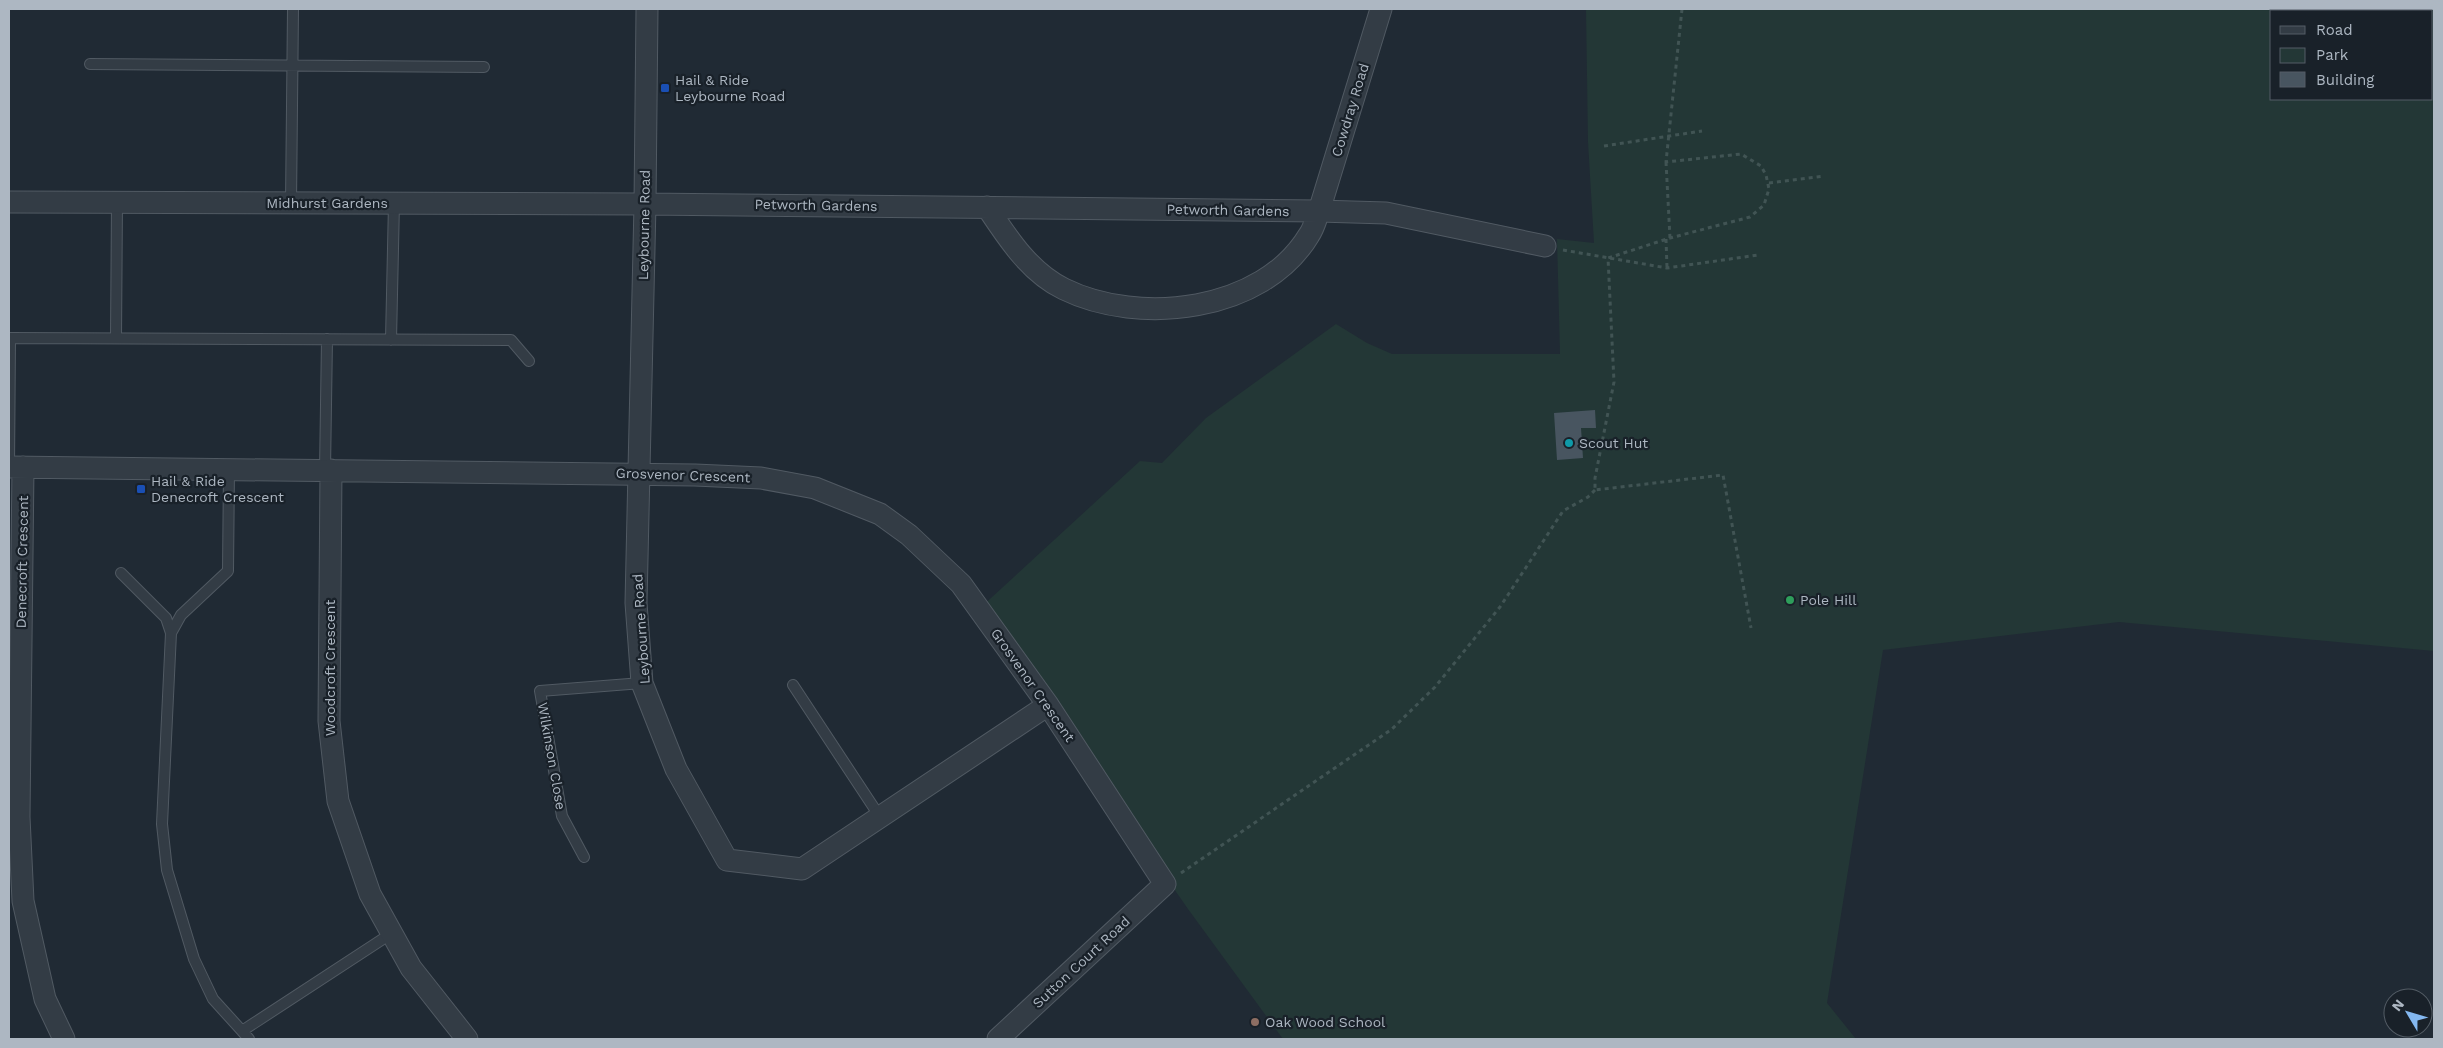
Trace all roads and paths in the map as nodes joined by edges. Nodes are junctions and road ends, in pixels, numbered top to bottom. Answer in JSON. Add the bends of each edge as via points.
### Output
{"nodes":[{"id":1,"x":293,"y":9,"type":"edge"},
{"id":2,"x":647,"y":9,"type":"edge"},
{"id":3,"x":1381,"y":9,"type":"edge"},
{"id":4,"x":1682,"y":9,"type":"edge"},
{"id":5,"x":90,"y":64,"type":"dead end"},
{"id":6,"x":293,"y":66,"type":"junction"},
{"id":7,"x":484,"y":67,"type":"dead end"},
{"id":8,"x":1702,"y":131,"type":"dead end"},
{"id":9,"x":1668,"y":138,"type":"junction"},
{"id":10,"x":1604,"y":146,"type":"dead end"},
{"id":11,"x":1666,"y":162,"type":"junction"},
{"id":12,"x":1824,"y":176,"type":"dead end"},
{"id":13,"x":1769,"y":183,"type":"junction"},
{"id":14,"x":9,"y":202,"type":"edge"},
{"id":15,"x":117,"y":202,"type":"junction"},
{"id":16,"x":291,"y":203,"type":"junction"},
{"id":17,"x":394,"y":203,"type":"junction"},
{"id":18,"x":645,"y":204,"type":"junction"},
{"id":19,"x":987,"y":207,"type":"junction"},
{"id":20,"x":1319,"y":211,"type":"junction"},
{"id":21,"x":1668,"y":238,"type":"junction"},
{"id":22,"x":1545,"y":246,"type":"joint"},
{"id":23,"x":1758,"y":255,"type":"dead end"},
{"id":24,"x":1608,"y":258,"type":"junction"},
{"id":25,"x":1667,"y":268,"type":"junction"},
{"id":26,"x":116,"y":338,"type":"junction"},
{"id":27,"x":327,"y":339,"type":"junction"},
{"id":28,"x":391,"y":340,"type":"junction"},
{"id":29,"x":529,"y":361,"type":"dead end"},
{"id":30,"x":14,"y":467,"type":"edge"},
{"id":31,"x":229,"y":469,"type":"junction"},
{"id":32,"x":328,"y":470,"type":"junction"},
{"id":33,"x":638,"y":474,"type":"junction"},
{"id":34,"x":1595,"y":490,"type":"junction"},
{"id":35,"x":122,"y":573,"type":"dead end"},
{"id":36,"x":1751,"y":628,"type":"dead end"},
{"id":37,"x":171,"y":632,"type":"junction"},
{"id":38,"x":642,"y":683,"type":"junction"},
{"id":39,"x":793,"y":686,"type":"dead end"},
{"id":40,"x":1048,"y":705,"type":"junction"},
{"id":41,"x":880,"y":817,"type":"junction"},
{"id":42,"x":15,"y":855,"type":"edge"},
{"id":43,"x":584,"y":857,"type":"dead end"},
{"id":44,"x":1165,"y":884,"type":"junction"},
{"id":45,"x":392,"y":934,"type":"junction"},
{"id":46,"x":242,"y":1031,"type":"junction"},
{"id":47,"x":64,"y":1039,"type":"edge"},
{"id":48,"x":249,"y":1039,"type":"edge"},
{"id":49,"x":467,"y":1039,"type":"edge"},
{"id":50,"x":998,"y":1039,"type":"edge"}],
"edges":[{"from":1,"to":6,"type":"lane"},
{"from":2,"to":18,"type":"street","name":"Leybourne Road"},
{"from":3,"to":20,"type":"street","name":"Cowdray Road"},
{"from":4,"to":9,"type":"path"},
{"from":5,"to":6,"type":"lane"},
{"from":6,"to":7,"type":"lane"},
{"from":6,"to":16,"type":"lane"},
{"from":8,"to":9,"type":"path"},
{"from":9,"to":10,"type":"path"},
{"from":9,"to":11,"type":"path"},
{"from":11,"to":13,"type":"path","via":[[1741,154],[1761,166]]},
{"from":11,"to":21,"type":"path"},
{"from":12,"to":13,"type":"path"},
{"from":13,"to":21,"type":"path","via":[[1764,205],[1750,217]]},
{"from":14,"to":15,"type":"street","name":"Midhurst Gardens"},
{"from":15,"to":16,"type":"street","name":"Midhurst Gardens"},
{"from":15,"to":26,"type":"lane"},
{"from":16,"to":17,"type":"street","name":"Midhurst Gardens"},
{"from":17,"to":18,"type":"street","name":"Midhurst Gardens"},
{"from":17,"to":28,"type":"lane"},
{"from":18,"to":19,"type":"street","name":"Petworth Gardens"},
{"from":18,"to":33,"type":"street","name":"Leybourne Road"},
{"from":19,"to":20,"type":"street","name":"Petworth Gardens"},
{"from":19,"to":20,"type":"street","via":[[1011,242],[1035,268],[1062,288],[1090,300],[1156,309],[1191,308],[1224,299],[1260,282],[1288,260],[1309,235]]},
{"from":20,"to":22,"type":"street","name":"Petworth Gardens","via":[[1386,213]]},
{"from":21,"to":24,"type":"path"},
{"from":21,"to":25,"type":"path"},
{"from":22,"to":24,"type":"path"},
{"from":23,"to":25,"type":"path"},
{"from":24,"to":25,"type":"path"},
{"from":24,"to":34,"type":"path","via":[[1614,382]]},
{"from":26,"to":27,"type":"lane"},
{"from":26,"to":30,"type":"lane","via":[[10,338]]},
{"from":27,"to":28,"type":"lane"},
{"from":27,"to":32,"type":"lane"},
{"from":28,"to":29,"type":"lane","via":[[510,340]]},
{"from":30,"to":31,"type":"street","name":"Grosvenor Crescent"},
{"from":30,"to":42,"type":"street","name":"Denecroft Crescent","via":[[19,817]]},
{"from":31,"to":32,"type":"street","name":"Grosvenor Crescent"},
{"from":31,"to":37,"type":"lane","via":[[228,571],[181,615]]},
{"from":32,"to":33,"type":"street","name":"Grosvenor Crescent"},
{"from":32,"to":45,"type":"street","name":"Woodcroft Crescent","via":[[329,722],[338,801],[370,894]]},
{"from":33,"to":38,"type":"street","name":"Leybourne Road","via":[[636,603]]},
{"from":33,"to":40,"type":"street","name":"Grosvenor Crescent","via":[[761,478],[815,488],[880,514],[909,535],[961,584]]},
{"from":34,"to":36,"type":"path","via":[[1723,475]]},
{"from":34,"to":44,"type":"path","via":[[1563,511],[1500,607],[1435,687],[1392,729]]},
{"from":35,"to":37,"type":"lane","via":[[166,618]]},
{"from":37,"to":46,"type":"lane","via":[[162,824],[167,870],[194,959],[213,999]]},
{"from":38,"to":41,"type":"street","name":"Leybourne Road","via":[[676,769],[727,860],[802,869]]},
{"from":38,"to":43,"type":"lane","name":"Wilkinson Close","via":[[540,691],[562,816]]},
{"from":39,"to":41,"type":"lane"},
{"from":40,"to":41,"type":"street","name":"Leybourne Road"},
{"from":40,"to":44,"type":"street","name":"Grosvenor Crescent"},
{"from":42,"to":47,"type":"street","name":"Denecroft Crescent","via":[[41,982]]},
{"from":44,"to":50,"type":"street","name":"Sutton Court Road"},
{"from":45,"to":46,"type":"lane"},
{"from":45,"to":49,"type":"street","name":"Woodcroft Crescent","via":[[411,968]]},
{"from":46,"to":48,"type":"lane"}]}
